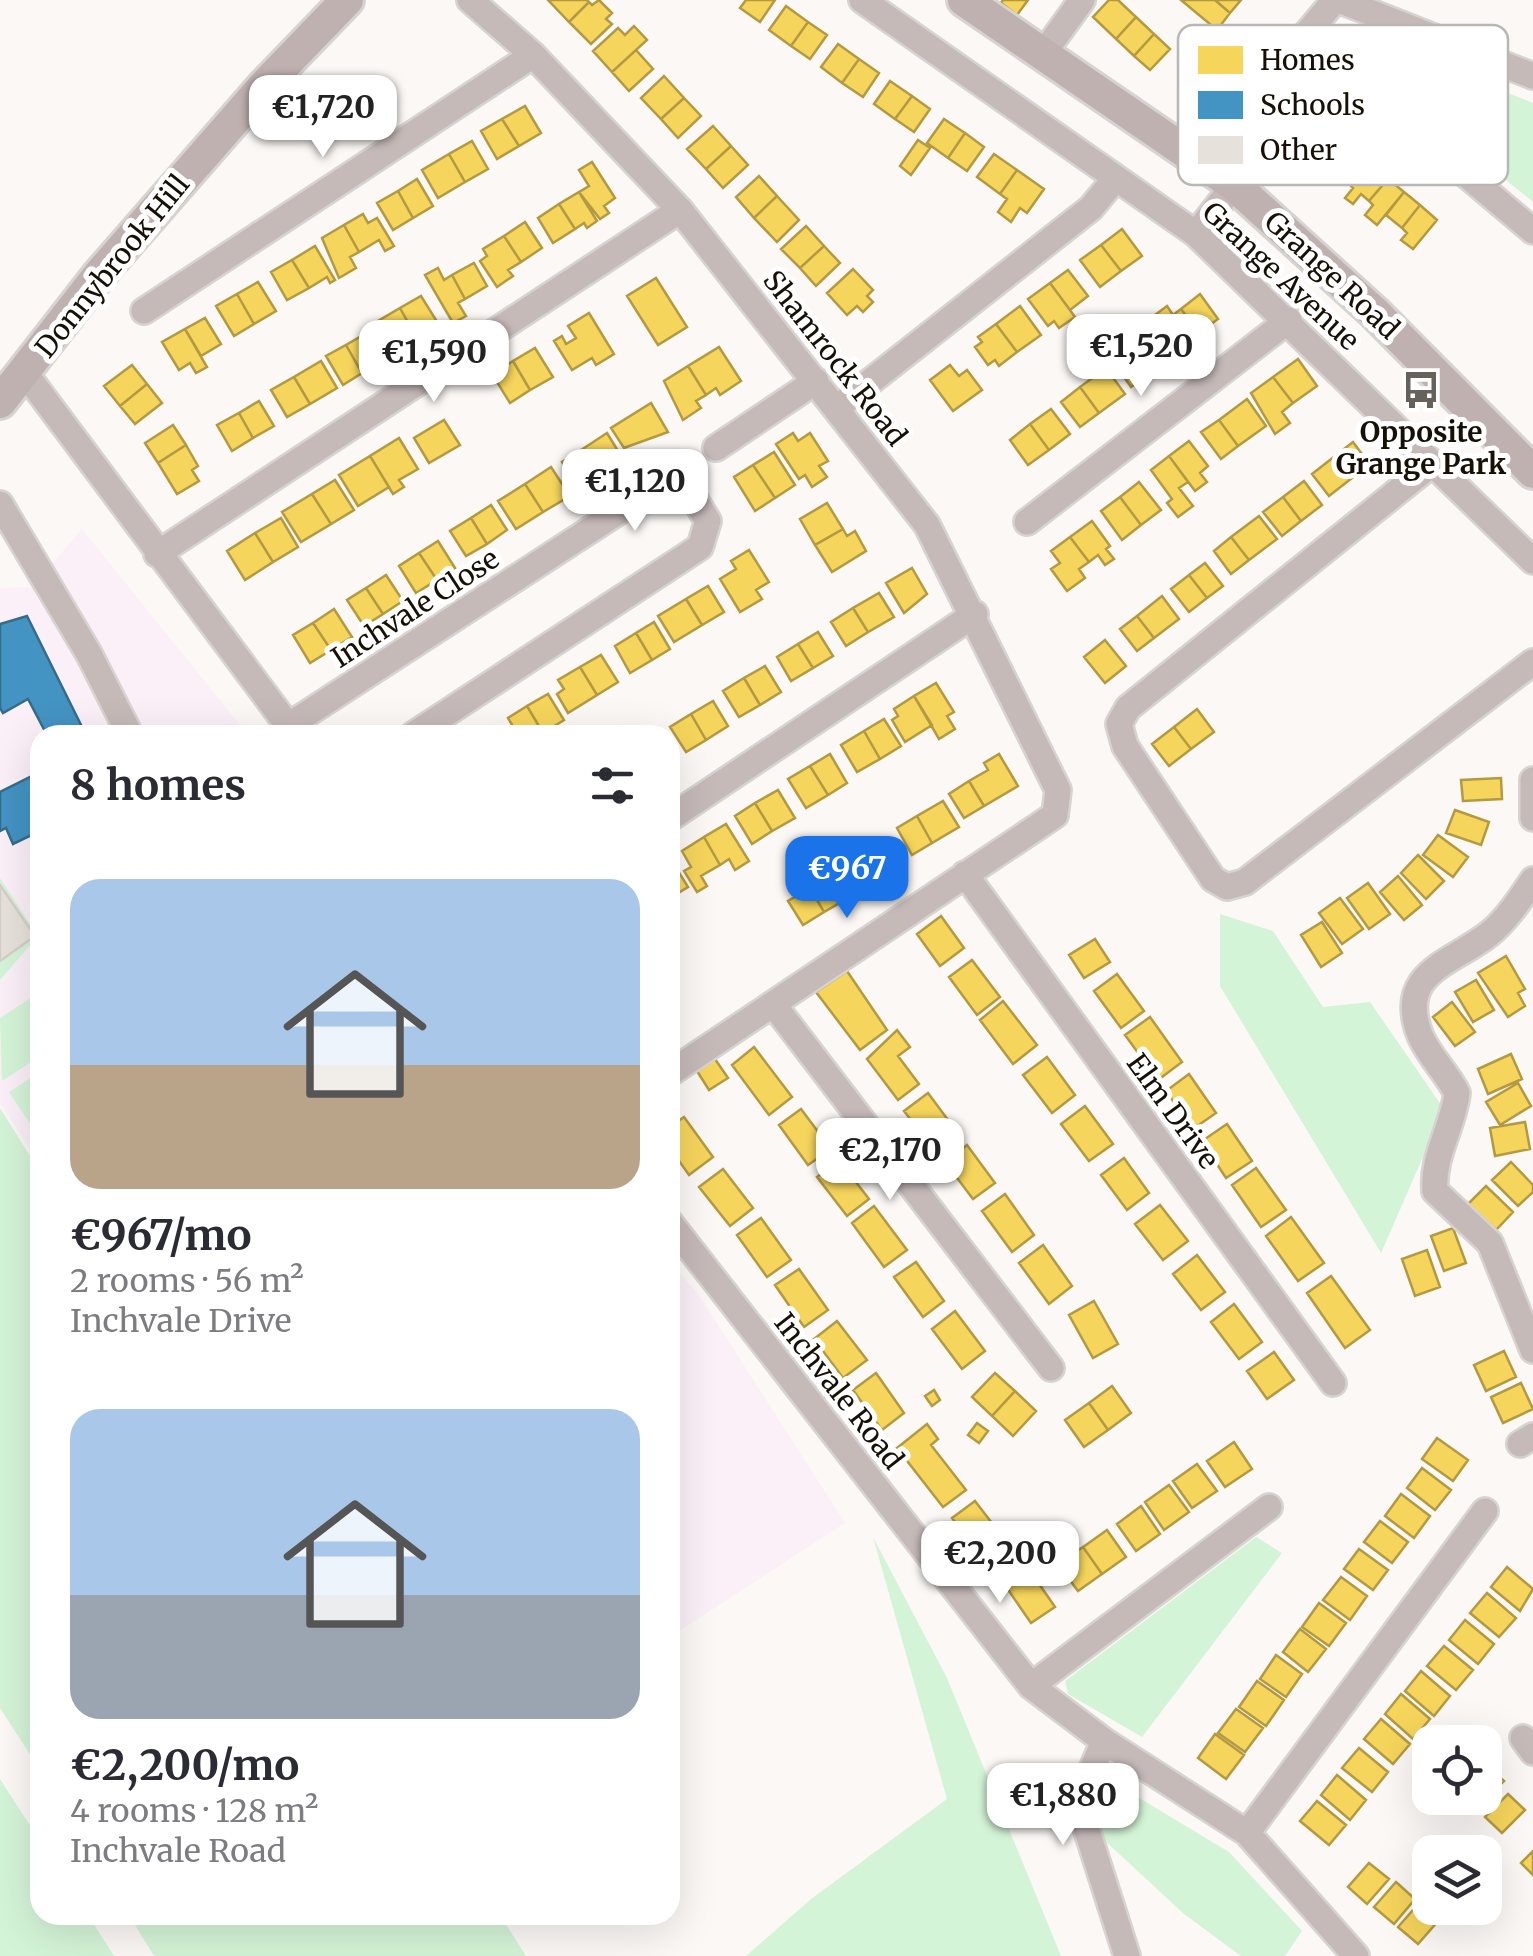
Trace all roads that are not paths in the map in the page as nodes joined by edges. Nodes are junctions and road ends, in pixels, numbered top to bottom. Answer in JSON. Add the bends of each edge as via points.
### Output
{"nodes":[{"id":1,"x":347,"y":0,"type":"edge"},
{"id":2,"x":470,"y":0,"type":"edge"},
{"id":3,"x":862,"y":0,"type":"edge"},
{"id":4,"x":964,"y":0,"type":"edge"},
{"id":5,"x":1082,"y":0,"type":"edge"},
{"id":6,"x":1337,"y":0,"type":"edge"},
{"id":7,"x":1315,"y":25,"type":"edge"},
{"id":8,"x":1403,"y":25,"type":"edge"},
{"id":9,"x":1043,"y":54,"type":"junction"},
{"id":10,"x":533,"y":55,"type":"junction"},
{"id":11,"x":1508,"y":66,"type":"edge"},
{"id":12,"x":1533,"y":76,"type":"edge"},
{"id":13,"x":1178,"y":145,"type":"edge"},
{"id":14,"x":1115,"y":178,"type":"junction"},
{"id":15,"x":1234,"y":185,"type":"joint"},
{"id":16,"x":1478,"y":185,"type":"edge"},
{"id":17,"x":680,"y":210,"type":"junction"},
{"id":18,"x":1533,"y":231,"type":"edge"},
{"id":19,"x":1196,"y":234,"type":"junction"},
{"id":20,"x":144,"y":312,"type":"dead end"},
{"id":21,"x":1289,"y":320,"type":"junction"},
{"id":22,"x":25,"y":373,"type":"junction"},
{"id":23,"x":816,"y":381,"type":"junction"},
{"id":24,"x":0,"y":402,"type":"edge"},
{"id":25,"x":838,"y":407,"type":"junction"},
{"id":26,"x":716,"y":448,"type":"dead end"},
{"id":27,"x":1433,"y":463,"type":"junction"},
{"id":28,"x":1533,"y":472,"type":"edge"},
{"id":29,"x":0,"y":504,"type":"edge"},
{"id":30,"x":1026,"y":522,"type":"dead end"},
{"id":31,"x":158,"y":554,"type":"junction"},
{"id":32,"x":1533,"y":561,"type":"edge"},
{"id":33,"x":975,"y":614,"type":"junction"},
{"id":34,"x":1533,"y":662,"type":"edge"},
{"id":35,"x":125,"y":725,"type":"edge"},
{"id":36,"x":288,"y":725,"type":"edge"},
{"id":37,"x":300,"y":725,"type":"edge"},
{"id":38,"x":427,"y":725,"type":"edge"},
{"id":39,"x":1533,"y":780,"type":"edge"},
{"id":40,"x":680,"y":811,"type":"edge"},
{"id":41,"x":1533,"y":818,"type":"edge"},
{"id":42,"x":965,"y":874,"type":"junction"},
{"id":43,"x":1533,"y":880,"type":"edge"},
{"id":44,"x":773,"y":1004,"type":"junction"},
{"id":45,"x":680,"y":1066,"type":"edge"},
{"id":46,"x":680,"y":1235,"type":"edge"},
{"id":47,"x":1533,"y":1350,"type":"edge"},
{"id":48,"x":1051,"y":1368,"type":"dead end"},
{"id":49,"x":1333,"y":1383,"type":"dead end"},
{"id":50,"x":1268,"y":1507,"type":"dead end"},
{"id":51,"x":1484,"y":1511,"type":"dead end"},
{"id":52,"x":1032,"y":1686,"type":"junction"},
{"id":53,"x":1104,"y":1741,"type":"junction"},
{"id":54,"x":1247,"y":1833,"type":"junction"},
{"id":55,"x":1127,"y":1956,"type":"edge"},
{"id":56,"x":1356,"y":1956,"type":"edge"}],
"edges":[{"from":1,"to":22,"type":"main road","name":"Donnybrook Hill","via":[[98,275]]},
{"from":2,"to":10,"type":"street","name":"Shamrock Road"},
{"from":3,"to":14,"type":"street","name":"Grange Avenue"},
{"from":4,"to":9,"type":"main road","name":"Grange Road"},
{"from":5,"to":9,"type":"street"},
{"from":6,"to":7,"type":"street"},
{"from":6,"to":8,"type":"street"},
{"from":9,"to":13,"type":"main road","name":"Grange Road"},
{"from":10,"to":17,"type":"street","name":"Shamrock Road"},
{"from":10,"to":20,"type":"street"},
{"from":11,"to":12,"type":"street"},
{"from":14,"to":19,"type":"street","name":"Grange Avenue"},
{"from":14,"to":25,"type":"street","via":[[1090,208]]},
{"from":15,"to":19,"type":"street"},
{"from":15,"to":28,"type":"main road","name":"Grange Road","via":[[1375,312]]},
{"from":16,"to":18,"type":"street"},
{"from":17,"to":23,"type":"street","name":"Shamrock Road"},
{"from":17,"to":31,"type":"street"},
{"from":19,"to":21,"type":"street","name":"Grange Avenue"},
{"from":21,"to":27,"type":"street","name":"Grange Avenue"},
{"from":21,"to":30,"type":"street"},
{"from":22,"to":24,"type":"main road","name":"Donnybrook Hill"},
{"from":22,"to":31,"type":"street"},
{"from":23,"to":25,"type":"street","name":"Shamrock Road"},
{"from":23,"to":26,"type":"street"},
{"from":25,"to":33,"type":"street","name":"Shamrock Road","via":[[927,525]]},
{"from":27,"to":32,"type":"street","name":"Grange Avenue"},
{"from":27,"to":34,"type":"street","via":[[1128,708],[1119,724],[1125,746],[1213,879],[1228,887],[1245,882]]},
{"from":29,"to":35,"type":"street"},
{"from":31,"to":36,"type":"street"},
{"from":33,"to":40,"type":"street"},
{"from":33,"to":42,"type":"street","name":"Shamrock Road","via":[[1058,790],[1055,815]]},
{"from":37,"to":38,"type":"street","name":"Inchvale Close","via":[[661,484],[687,487],[708,520],[700,547]]},
{"from":39,"to":41,"type":"street"},
{"from":42,"to":44,"type":"street"},
{"from":42,"to":49,"type":"street","name":"Elm Drive"},
{"from":43,"to":47,"type":"street","via":[[1491,933],[1428,972],[1415,992],[1415,1018],[1457,1093],[1434,1170],[1436,1191],[1490,1242]]},
{"from":44,"to":45,"type":"street"},
{"from":44,"to":48,"type":"street"},
{"from":46,"to":52,"type":"street","name":"Inchvale Road"},
{"from":50,"to":52,"type":"street"},
{"from":51,"to":54,"type":"street"},
{"from":52,"to":53,"type":"street","name":"Inchvale Road"},
{"from":53,"to":54,"type":"street","name":"Inchvale Road"},
{"from":53,"to":55,"type":"street","via":[[1086,1784],[1083,1818]]},
{"from":54,"to":56,"type":"street","name":"Inchvale Road"}]}
